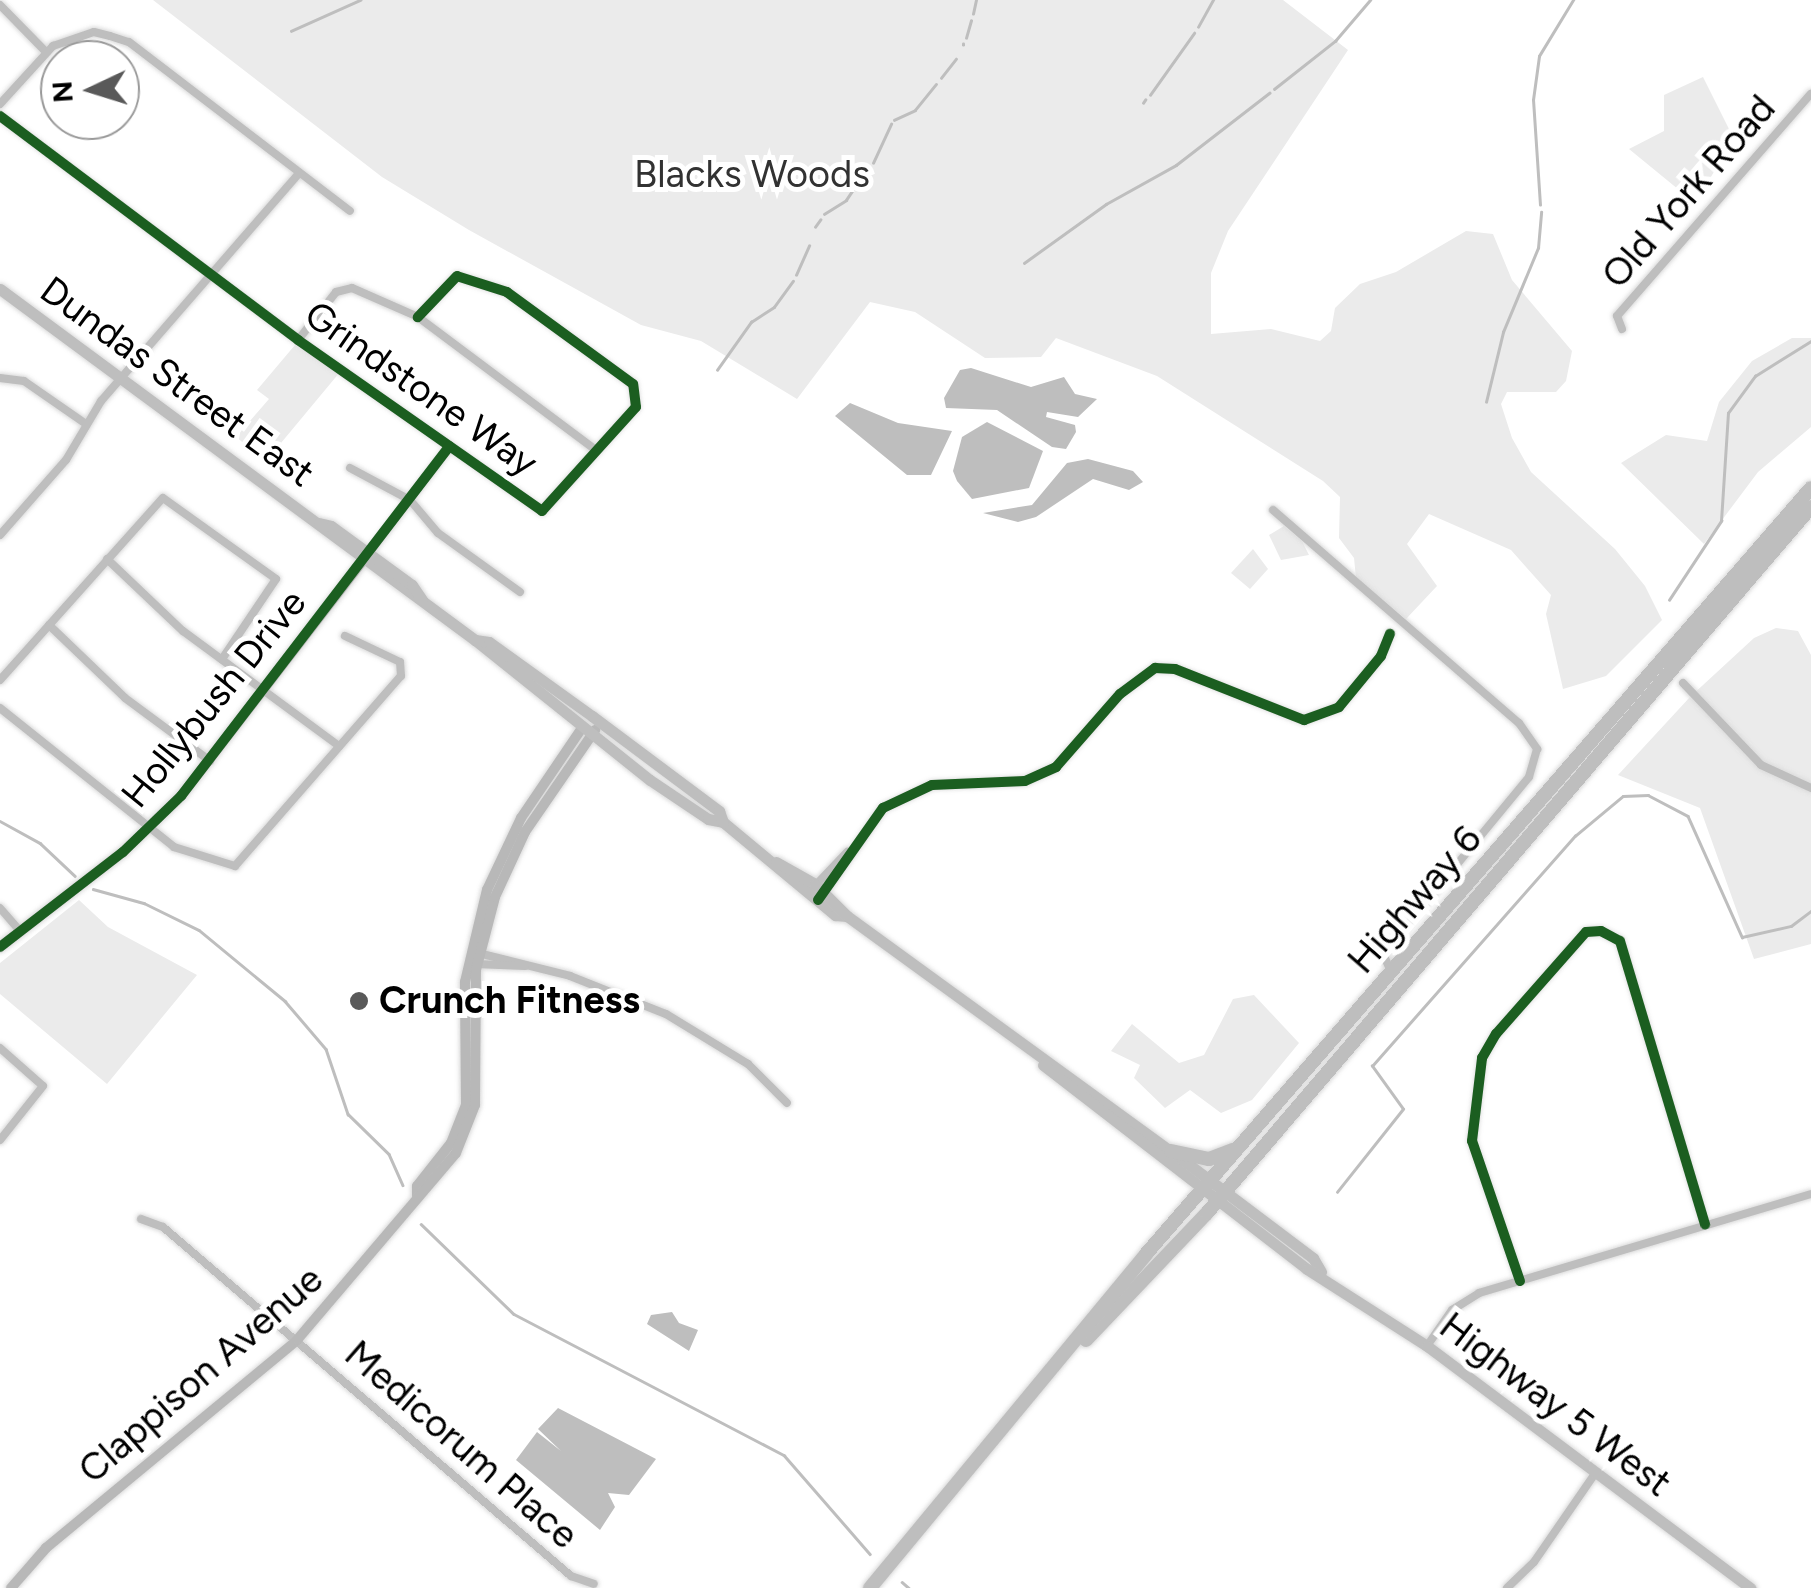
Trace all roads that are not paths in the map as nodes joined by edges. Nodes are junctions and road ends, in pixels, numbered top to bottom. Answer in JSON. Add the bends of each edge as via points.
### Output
{"nodes":[{"id":1,"x":0,"y":5,"type":"edge"},
{"id":2,"x":75,"y":40,"type":"edge"},
{"id":3,"x":122,"y":40,"type":"edge"},
{"id":4,"x":40,"y":46,"type":"edge"},
{"id":5,"x":140,"y":50,"type":"edge"},
{"id":6,"x":40,"y":59,"type":"edge"},
{"id":7,"x":1811,"y":94,"type":"edge"},
{"id":8,"x":0,"y":104,"type":"edge"},
{"id":9,"x":0,"y":116,"type":"edge"},
{"id":10,"x":299,"y":173,"type":"junction"},
{"id":11,"x":350,"y":212,"type":"dead end"},
{"id":12,"x":208,"y":274,"type":"junction"},
{"id":13,"x":0,"y":290,"type":"edge"},
{"id":14,"x":418,"y":317,"type":"junction"},
{"id":15,"x":1622,"y":329,"type":"dead end"},
{"id":16,"x":298,"y":340,"type":"junction"},
{"id":17,"x":0,"y":378,"type":"edge"},
{"id":18,"x":121,"y":379,"type":"junction"},
{"id":19,"x":86,"y":424,"type":"junction"},
{"id":20,"x":450,"y":446,"type":"junction"},
{"id":21,"x":596,"y":450,"type":"junction"},
{"id":22,"x":350,"y":468,"type":"dead end"},
{"id":23,"x":1811,"y":488,"type":"edge"},
{"id":24,"x":410,"y":500,"type":"junction"},
{"id":25,"x":1811,"y":507,"type":"edge"},
{"id":26,"x":1274,"y":510,"type":"dead end"},
{"id":27,"x":0,"y":535,"type":"edge"},
{"id":28,"x":365,"y":558,"type":"junction"},
{"id":29,"x":107,"y":559,"type":"junction"},
{"id":30,"x":520,"y":592,"type":"dead end"},
{"id":31,"x":49,"y":625,"type":"junction"},
{"id":32,"x":1390,"y":634,"type":"dead end"},
{"id":33,"x":346,"y":636,"type":"dead end"},
{"id":34,"x":476,"y":640,"type":"junction"},
{"id":35,"x":222,"y":659,"type":"junction"},
{"id":36,"x":0,"y":680,"type":"edge"},
{"id":37,"x":1683,"y":683,"type":"dead end"},
{"id":38,"x":266,"y":692,"type":"junction"},
{"id":39,"x":0,"y":708,"type":"edge"},
{"id":40,"x":596,"y":719,"type":"junction"},
{"id":41,"x":586,"y":731,"type":"junction"},
{"id":42,"x":339,"y":746,"type":"junction"},
{"id":43,"x":210,"y":762,"type":"junction"},
{"id":44,"x":1811,"y":788,"type":"edge"},
{"id":45,"x":723,"y":822,"type":"junction"},
{"id":46,"x":149,"y":829,"type":"junction"},
{"id":47,"x":1484,"y":879,"type":"junction"},
{"id":48,"x":817,"y":892,"type":"junction"},
{"id":49,"x":0,"y":908,"type":"edge"},
{"id":50,"x":20,"y":931,"type":"junction"},
{"id":51,"x":0,"y":947,"type":"edge"},
{"id":52,"x":474,"y":958,"type":"junction"},
{"id":53,"x":1391,"y":984,"type":"junction"},
{"id":54,"x":0,"y":1048,"type":"edge"},
{"id":55,"x":1038,"y":1059,"type":"junction"},
{"id":56,"x":787,"y":1103,"type":"dead end"},
{"id":57,"x":0,"y":1140,"type":"edge"},
{"id":58,"x":1243,"y":1145,"type":"junction"},
{"id":59,"x":1171,"y":1150,"type":"junction"},
{"id":60,"x":1206,"y":1185,"type":"junction"},
{"id":61,"x":1811,"y":1194,"type":"edge"},
{"id":62,"x":1221,"y":1197,"type":"junction"},
{"id":63,"x":141,"y":1219,"type":"dead end"},
{"id":64,"x":1705,"y":1225,"type":"junction"},
{"id":65,"x":1520,"y":1281,"type":"junction"},
{"id":66,"x":297,"y":1340,"type":"junction"},
{"id":67,"x":1426,"y":1346,"type":"junction"},
{"id":68,"x":1068,"y":1354,"type":"junction"},
{"id":69,"x":1596,"y":1472,"type":"junction"},
{"id":70,"x":594,"y":1584,"type":"dead end"},
{"id":71,"x":12,"y":1588,"type":"edge"},
{"id":72,"x":870,"y":1588,"type":"edge"},
{"id":73,"x":1507,"y":1588,"type":"edge"},
{"id":74,"x":1750,"y":1588,"type":"edge"}],
"edges":[{"from":1,"to":4,"type":"street"},
{"from":2,"to":3,"type":"street","via":[[94,32]]},
{"from":5,"to":10,"type":"street"},
{"from":6,"to":8,"type":"street"},
{"from":7,"to":15,"type":"street","name":"Old York Road","via":[[1617,316]]},
{"from":9,"to":12,"type":"street","name":"Grindstone Way"},
{"from":10,"to":11,"type":"street"},
{"from":10,"to":12,"type":"street"},
{"from":12,"to":16,"type":"street","name":"Grindstone Way"},
{"from":12,"to":18,"type":"street"},
{"from":13,"to":18,"type":"main road","name":"Dundas Street East"},
{"from":14,"to":16,"type":"street","via":[[343,288]]},
{"from":14,"to":21,"type":"street"},
{"from":14,"to":21,"type":"street","name":"Grindstone Way","via":[[450,281],[466,276],[507,292],[619,374],[636,388],[636,406]]},
{"from":16,"to":20,"type":"street","name":"Grindstone Way"},
{"from":17,"to":19,"type":"street","via":[[24,380]]},
{"from":18,"to":19,"type":"street"},
{"from":18,"to":28,"type":"main road","name":"Dundas Street East"},
{"from":19,"to":27,"type":"street","via":[[66,460]]},
{"from":20,"to":21,"type":"street","name":"Grindstone Way","via":[[542,510]]},
{"from":20,"to":24,"type":"street"},
{"from":22,"to":24,"type":"street"},
{"from":23,"to":47,"type":"highway","name":"Highway 6"},
{"from":24,"to":28,"type":"street"},
{"from":24,"to":30,"type":"street","via":[[438,533]]},
{"from":25,"to":47,"type":"highway","name":"Highway 6"},
{"from":26,"to":53,"type":"street","via":[[1507,712],[1537,749],[1529,777],[1382,954]]},
{"from":28,"to":34,"type":"main road","name":"Dundas Street East","via":[[412,585],[425,603]]},
{"from":28,"to":38,"type":"main road","name":"Hollybush Drive"},
{"from":29,"to":31,"type":"street"},
{"from":29,"to":35,"type":"street"},
{"from":29,"to":35,"type":"street","via":[[167,498],[271,572],[273,590]]},
{"from":31,"to":36,"type":"street"},
{"from":31,"to":43,"type":"street","via":[[125,698]]},
{"from":32,"to":48,"type":"street","via":[[1382,656],[1339,707],[1304,720],[1175,669],[1155,668],[1120,694],[1056,767],[1024,781],[932,786],[883,808]]},
{"from":33,"to":42,"type":"street","via":[[361,638],[403,670]]},
{"from":34,"to":40,"type":"main road","name":"Dundas Street East","via":[[489,642]]},
{"from":34,"to":41,"type":"main road","name":"Dundas Street East"},
{"from":35,"to":38,"type":"street"},
{"from":37,"to":44,"type":"street","via":[[1761,764]]},
{"from":38,"to":42,"type":"street"},
{"from":38,"to":43,"type":"main road","name":"Hollybush Drive"},
{"from":39,"to":46,"type":"street"},
{"from":40,"to":41,"type":"main road","name":"Clappison Avenue"},
{"from":40,"to":45,"type":"main road","name":"Dundas Street East","via":[[718,811]]},
{"from":41,"to":45,"type":"main road","name":"Dundas Street East","via":[[708,819]]},
{"from":41,"to":52,"type":"main road","name":"Clappison Avenue","via":[[508,842]]},
{"from":42,"to":46,"type":"street","via":[[235,866],[181,851]]},
{"from":43,"to":46,"type":"main road","name":"Hollybush Drive"},
{"from":45,"to":48,"type":"main road","name":"Dundas Street East"},
{"from":46,"to":50,"type":"main road","name":"Hollybush Drive"},
{"from":47,"to":53,"type":"highway","name":"Highway 6"},
{"from":48,"to":55,"type":"main road","name":"Dundas Street East"},
{"from":49,"to":50,"type":"street"},
{"from":50,"to":51,"type":"main road","name":"Hollybush Drive"},
{"from":52,"to":56,"type":"street","via":[[608,989],[680,1021],[748,1064]]},
{"from":52,"to":66,"type":"main road","name":"Clappison Avenue","via":[[469,1110],[440,1165],[355,1279]]},
{"from":53,"to":58,"type":"highway","name":"Highway 6"},
{"from":53,"to":62,"type":"highway","name":"Highway 6"},
{"from":54,"to":57,"type":"street","via":[[42,1086]]},
{"from":55,"to":59,"type":"main road","name":"Dundas Street East"},
{"from":55,"to":60,"type":"main road","name":"Dundas Street East"},
{"from":58,"to":59,"type":"highway","via":[[1209,1159]]},
{"from":58,"to":60,"type":"highway","name":"Highway 6"},
{"from":59,"to":60,"type":"main road","name":"Dundas Street East"},
{"from":60,"to":62,"type":"main road","name":"Highway 5 West"},
{"from":60,"to":68,"type":"highway","name":"Highway 6"},
{"from":61,"to":64,"type":"street"},
{"from":62,"to":67,"type":"main road","name":"Highway 5 West"},
{"from":62,"to":68,"type":"highway","name":"Highway 6","via":[[1113,1317]]},
{"from":63,"to":66,"type":"street","name":"Medicorum Place","via":[[163,1227]]},
{"from":64,"to":65,"type":"street"},
{"from":64,"to":65,"type":"street","via":[[1620,941],[1601,930],[1586,932],[1496,1034],[1477,1084],[1473,1147]]},
{"from":65,"to":67,"type":"street","via":[[1465,1299]]},
{"from":66,"to":70,"type":"street","name":"Medicorum Place","via":[[571,1576]]},
{"from":66,"to":71,"type":"main road","name":"Clappison Avenue","via":[[46,1548]]},
{"from":67,"to":69,"type":"main road","name":"Highway 5 West"},
{"from":68,"to":72,"type":"highway","name":"Highway 6"},
{"from":69,"to":73,"type":"street","via":[[1534,1562]]},
{"from":69,"to":74,"type":"main road","name":"Highway 5 West"}]}
